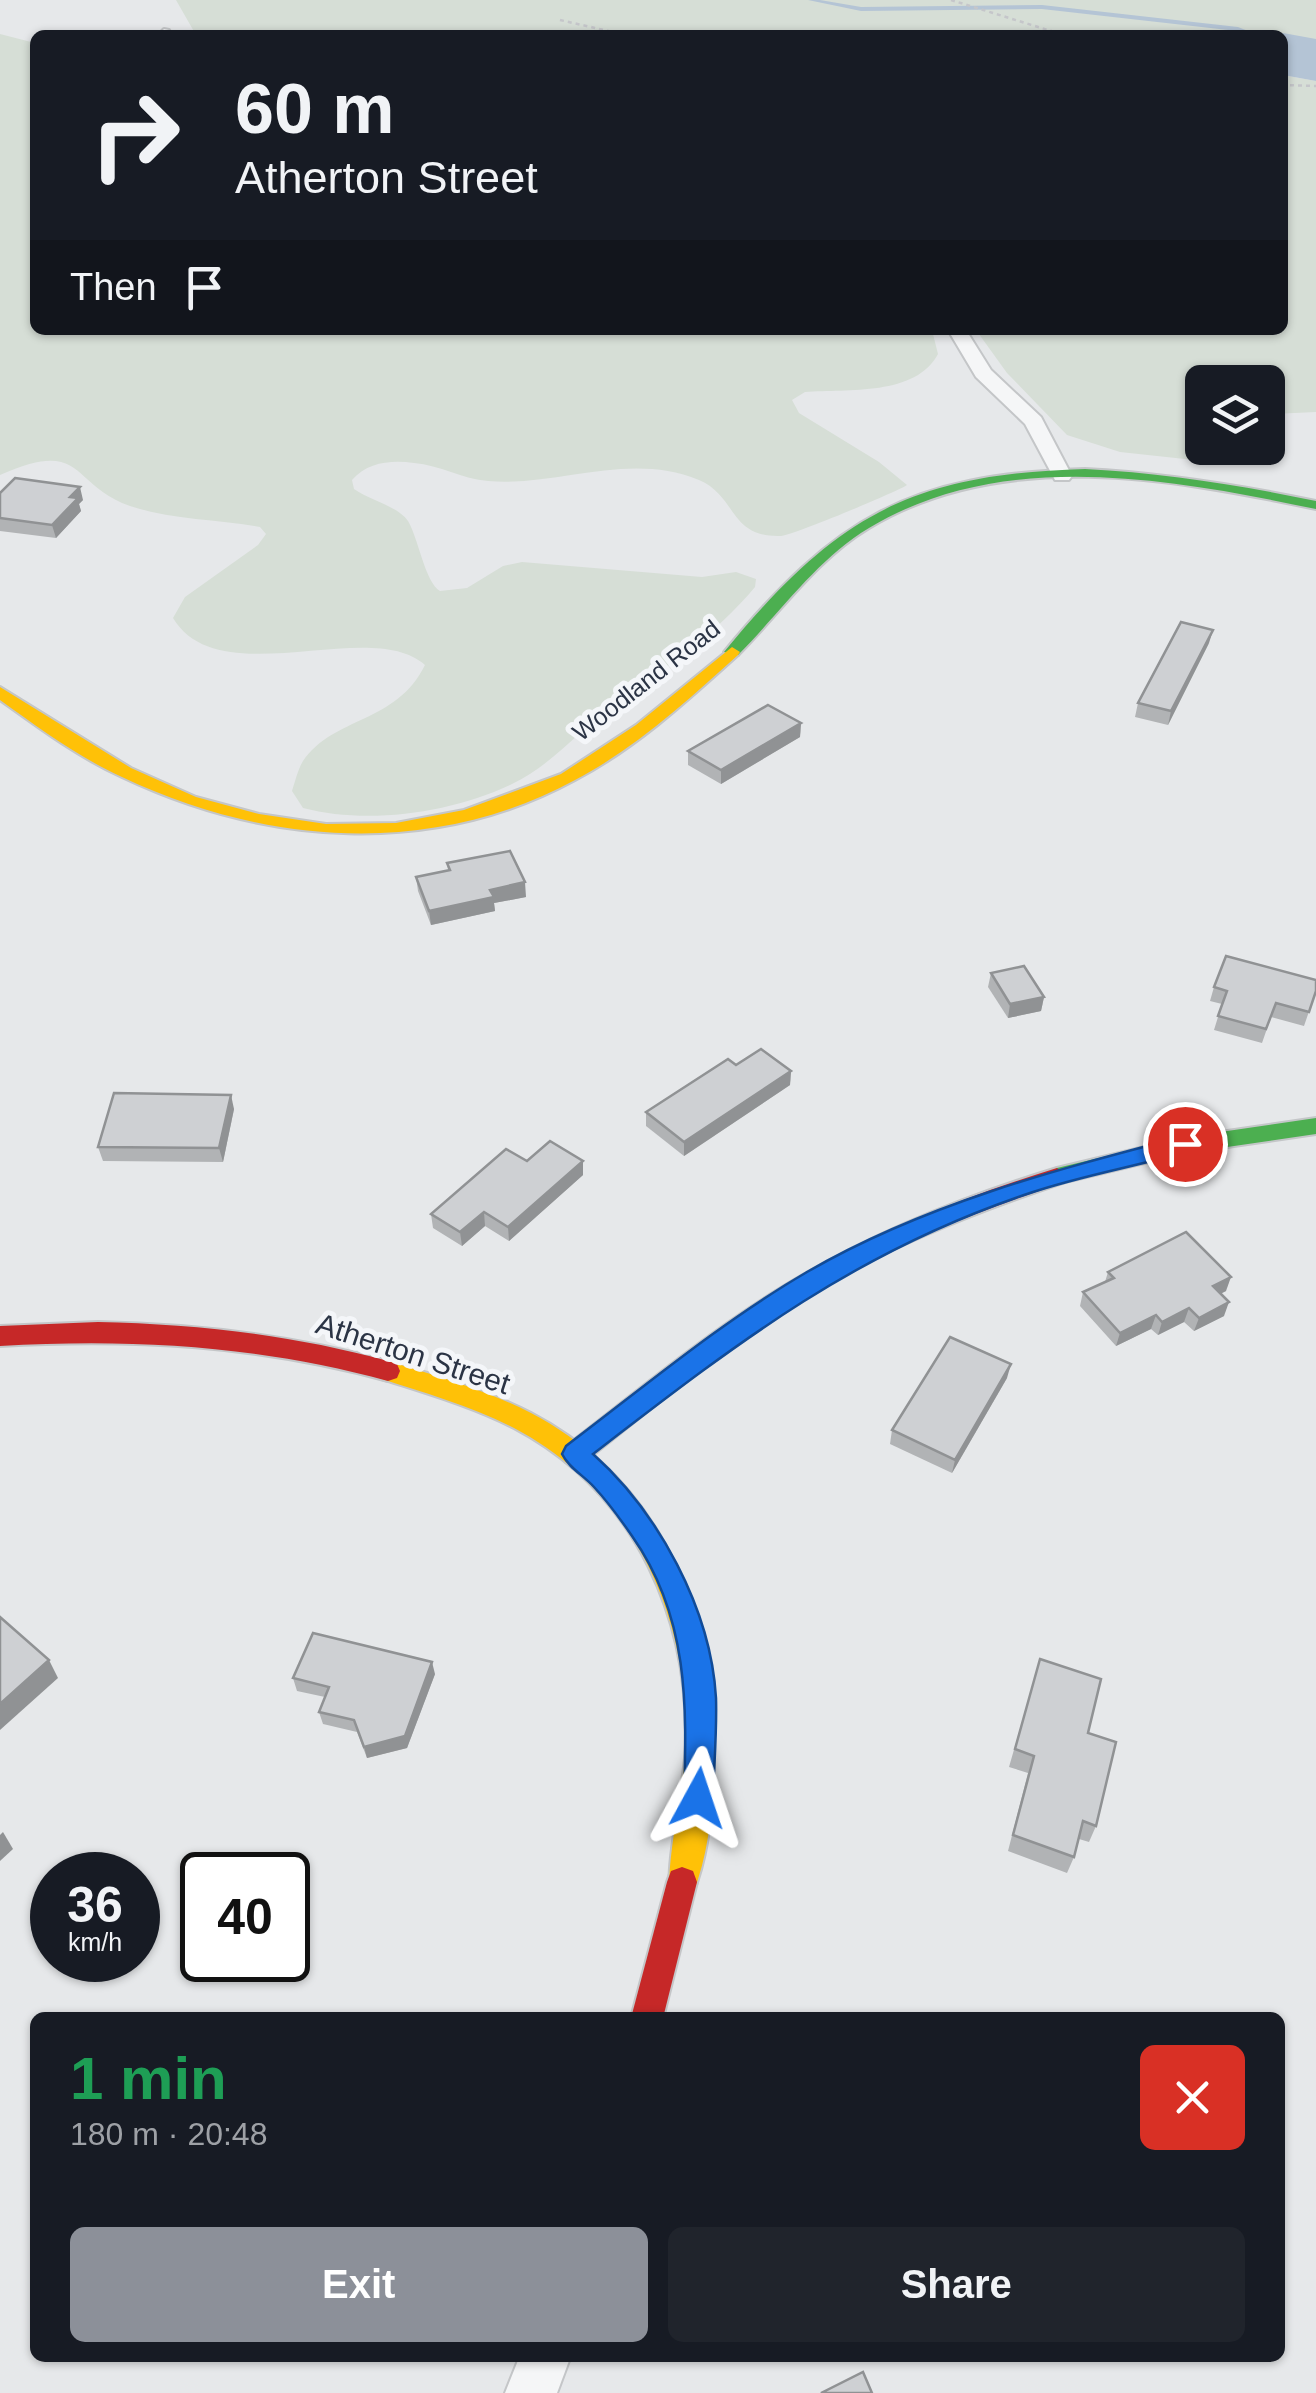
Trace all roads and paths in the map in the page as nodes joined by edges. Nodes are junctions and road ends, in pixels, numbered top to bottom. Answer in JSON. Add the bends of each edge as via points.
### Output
{"nodes":[{"id":1,"x":951,"y":0,"type":"edge"},
{"id":2,"x":560,"y":20,"type":"dead end"},
{"id":3,"x":604,"y":30,"type":"edge"},
{"id":4,"x":1046,"y":30,"type":"edge"},
{"id":5,"x":1288,"y":85,"type":"edge"},
{"id":6,"x":1316,"y":86,"type":"edge"},
{"id":7,"x":959,"y":335,"type":"edge"},
{"id":8,"x":1062,"y":476,"type":"junction"},
{"id":9,"x":1316,"y":505,"type":"edge"},
{"id":10,"x":0,"y":692,"type":"edge"},
{"id":11,"x":1316,"y":1126,"type":"edge"},
{"id":12,"x":0,"y":1336,"type":"edge"},
{"id":13,"x":575,"y":1454,"type":"junction"},
{"id":14,"x":648,"y":2012,"type":"edge"},
{"id":15,"x":544,"y":2362,"type":"edge"},
{"id":16,"x":530,"y":2393,"type":"edge"}],
"edges":[{"from":1,"to":4,"type":"path"},
{"from":2,"to":3,"type":"path"},
{"from":5,"to":6,"type":"path"},
{"from":7,"to":8,"type":"street","via":[[983,373],[1034,420]]},
{"from":8,"to":9,"type":"street","name":"Woodland Road","via":[[1202,483]]},
{"from":8,"to":10,"type":"street","name":"Woodland Road","via":[[955,489],[871,519],[825,551],[715,668],[580,767],[520,798],[432,822],[319,832],[248,821],[132,778],[49,730]]},
{"from":11,"to":13,"type":"street","via":[[1116,1159],[1024,1186],[894,1238],[814,1279],[736,1331]]},
{"from":12,"to":13,"type":"street","name":"Atherton Street","via":[[140,1329],[313,1351],[466,1396],[545,1432]]},
{"from":13,"to":14,"type":"street","name":"Atherton Street","via":[[625,1505],[661,1560],[688,1623],[702,1696],[696,1820]]},
{"from":15,"to":16,"type":"street"}]}
